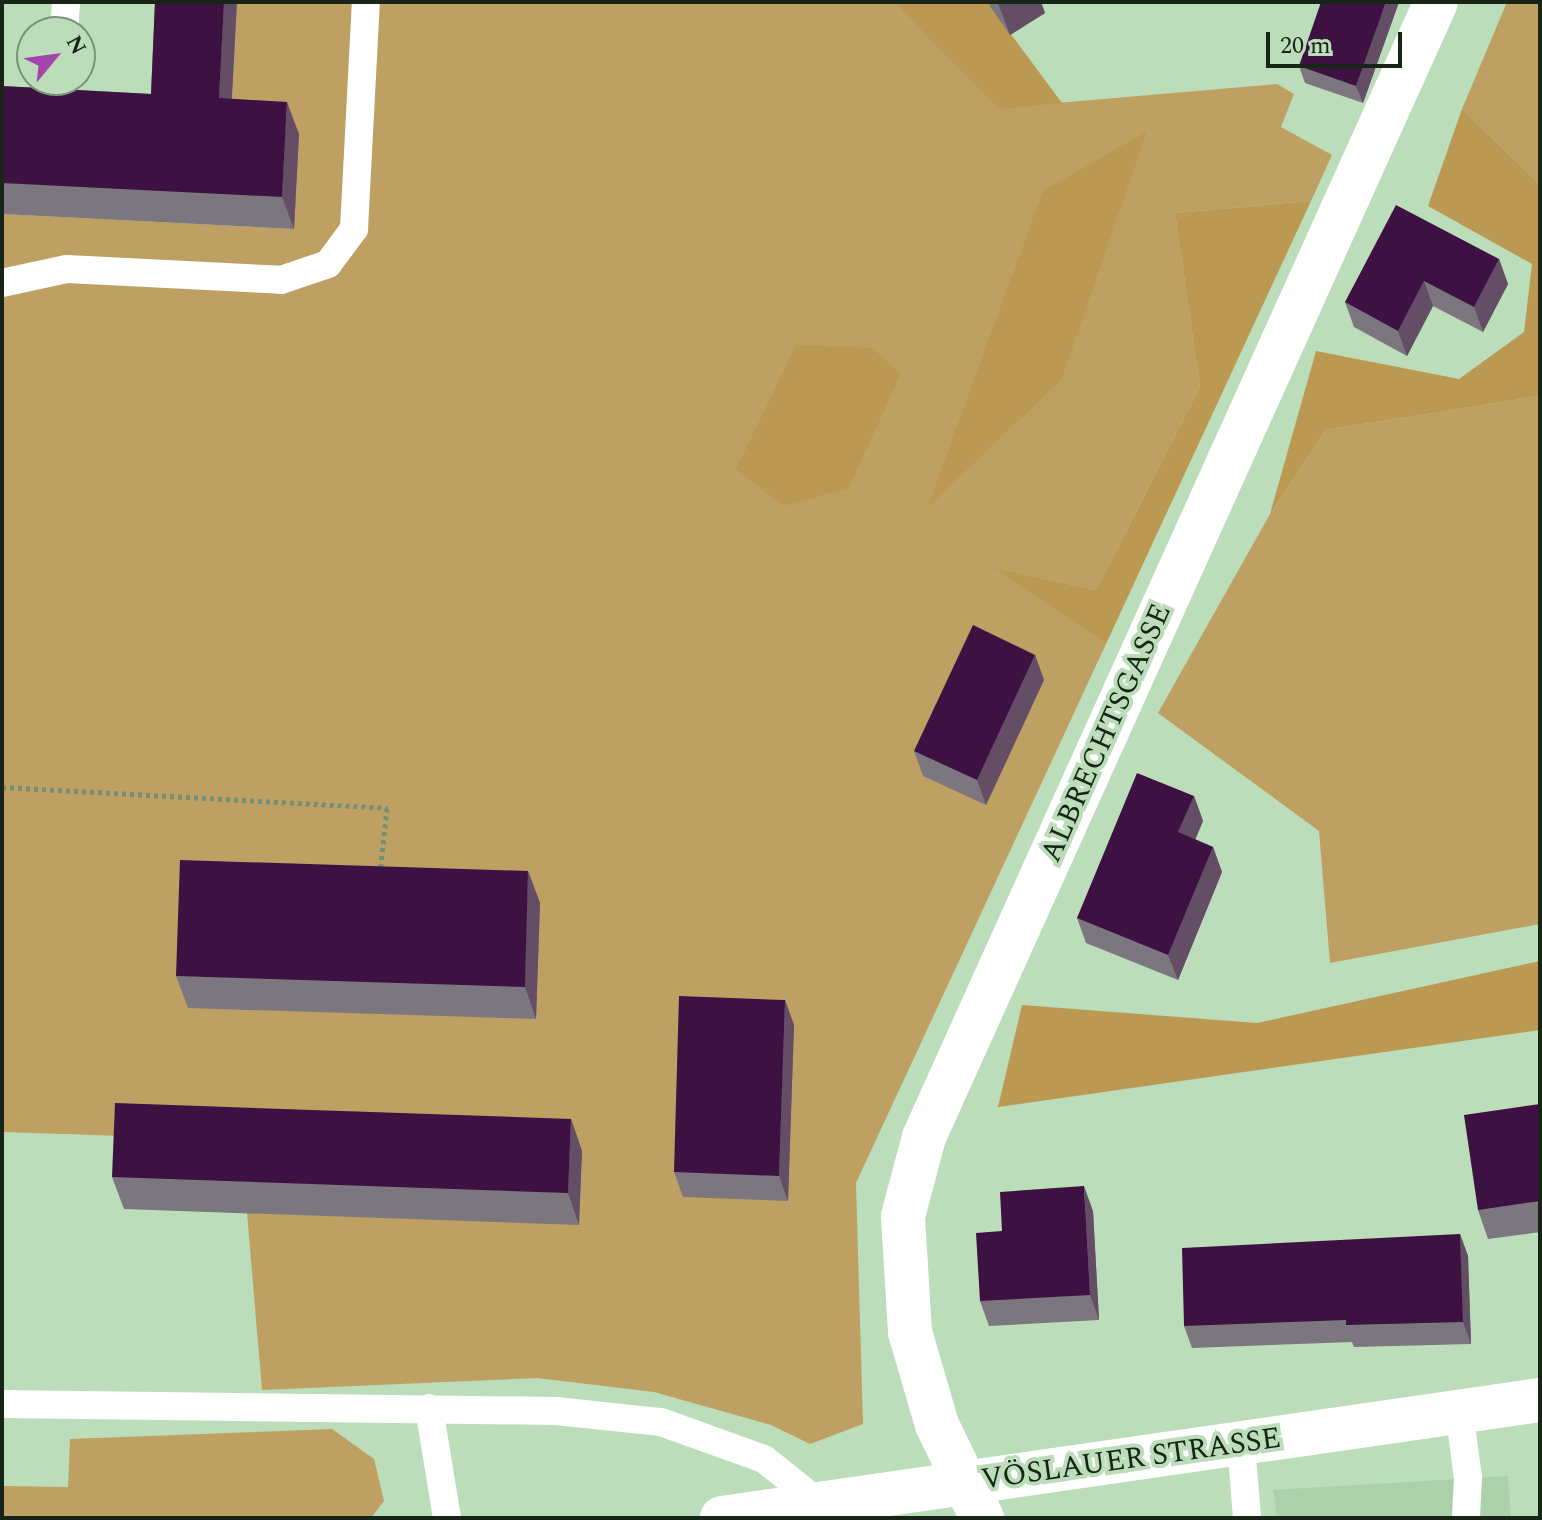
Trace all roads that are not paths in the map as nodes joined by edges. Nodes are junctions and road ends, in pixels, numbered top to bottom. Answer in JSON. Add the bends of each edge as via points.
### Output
{"nodes":[{"id":1,"x":366,"y":2,"type":"edge"},
{"id":2,"x":1436,"y":2,"type":"edge"},
{"id":3,"x":61,"y":96,"type":"edge"},
{"id":4,"x":2,"y":104,"type":"edge"},
{"id":5,"x":2,"y":283,"type":"edge"},
{"id":6,"x":1540,"y":1400,"type":"edge"},
{"id":7,"x":2,"y":1404,"type":"edge"},
{"id":8,"x":429,"y":1408,"type":"junction"},
{"id":9,"x":1459,"y":1410,"type":"junction"},
{"id":10,"x":1241,"y":1443,"type":"junction"},
{"id":11,"x":974,"y":1501,"type":"edge"},
{"id":12,"x":819,"y":1503,"type":"junction"},
{"id":13,"x":447,"y":1518,"type":"edge"},
{"id":14,"x":722,"y":1518,"type":"edge"},
{"id":15,"x":1247,"y":1518,"type":"edge"},
{"id":16,"x":1466,"y":1518,"type":"edge"}],
"edges":[{"from":1,"to":5,"type":"lane","via":[[354,229],[328,264],[281,280],[67,269]]},
{"from":2,"to":11,"type":"street","name":"ALBRECHTSGASSE","via":[[924,1137],[903,1216],[910,1332],[937,1425]]},
{"from":3,"to":4,"type":"lane","via":[[60,107]]},
{"from":6,"to":9,"type":"street","name":"VÖSLAUER STRASSE"},
{"from":7,"to":8,"type":"lane"},
{"from":8,"to":12,"type":"lane","via":[[556,1411],[661,1422],[764,1459]]},
{"from":8,"to":13,"type":"lane"},
{"from":9,"to":10,"type":"street","name":"VÖSLAUER STRASSE"},
{"from":9,"to":16,"type":"lane","via":[[1468,1478]]},
{"from":10,"to":11,"type":"street","name":"VÖSLAUER STRASSE"},
{"from":10,"to":15,"type":"lane"},
{"from":11,"to":12,"type":"street","name":"VÖSLAUER STRASSE"},
{"from":12,"to":14,"type":"street","name":"VÖSLAUER STRASSE"}]}
